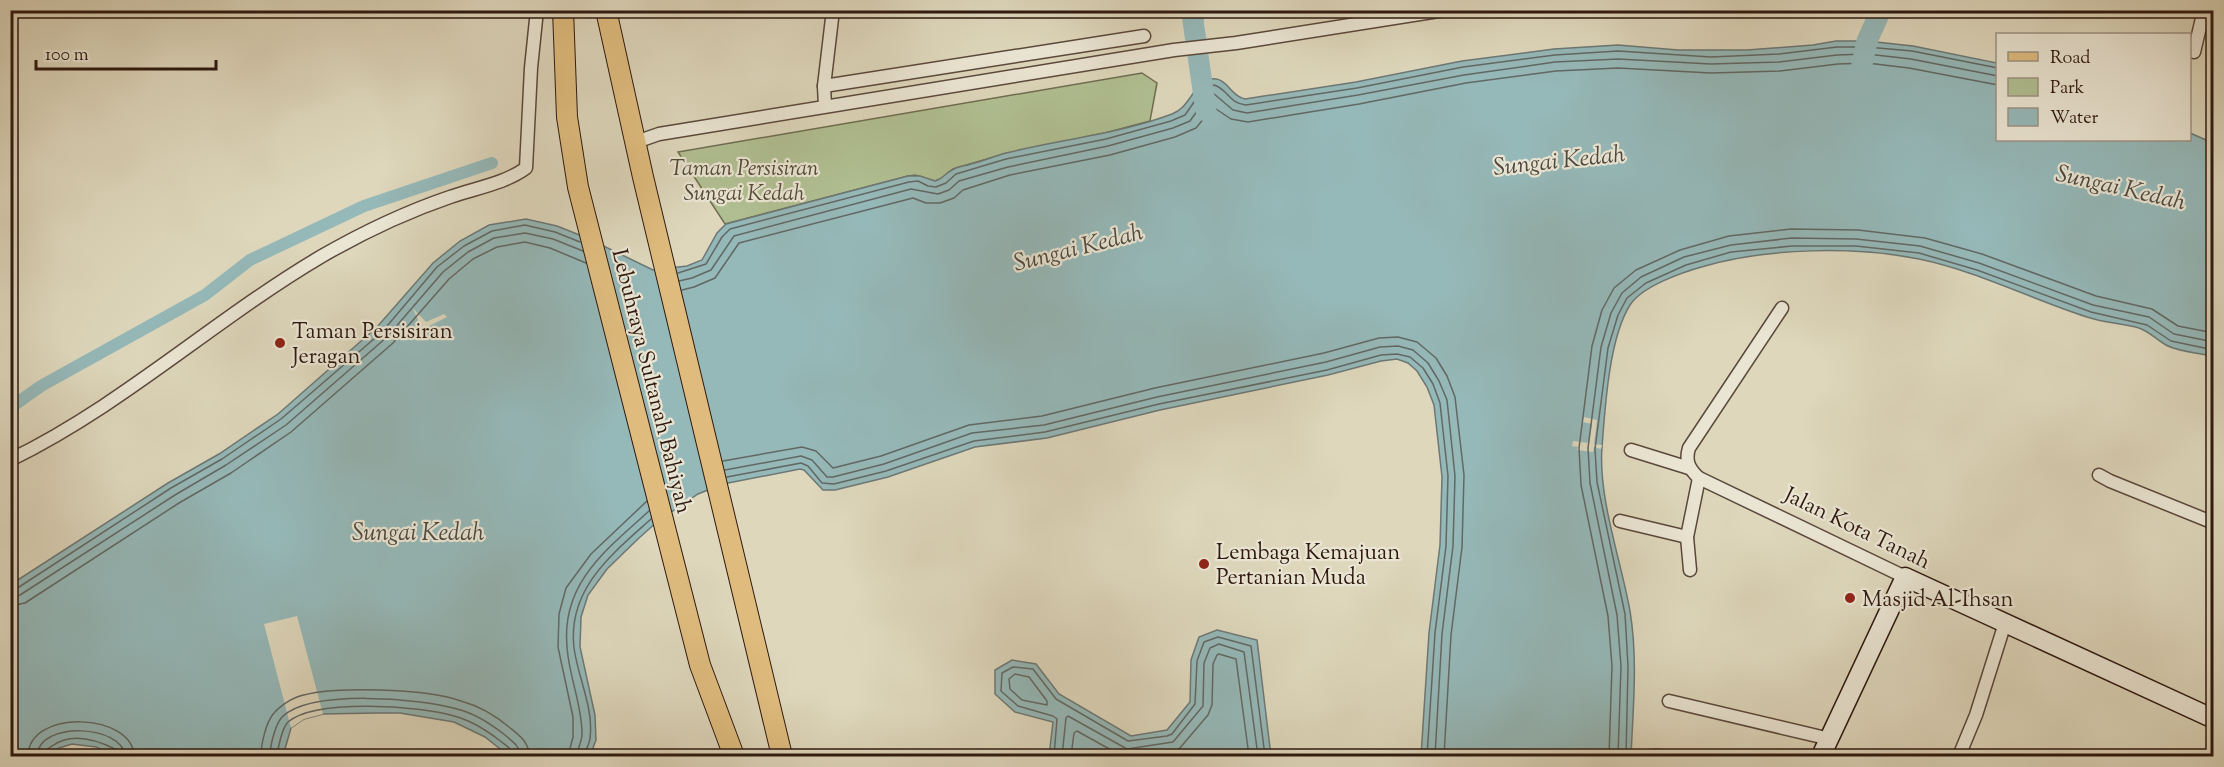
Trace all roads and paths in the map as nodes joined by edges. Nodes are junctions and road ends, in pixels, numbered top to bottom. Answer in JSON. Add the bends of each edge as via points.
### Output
{"nodes":[{"id":1,"x":537,"y":10,"type":"edge"},
{"id":2,"x":563,"y":10,"type":"edge"},
{"id":3,"x":606,"y":10,"type":"edge"},
{"id":4,"x":833,"y":10,"type":"edge"},
{"id":5,"x":1445,"y":10,"type":"edge"},
{"id":6,"x":2204,"y":10,"type":"edge"},
{"id":7,"x":1144,"y":36,"type":"dead end"},
{"id":8,"x":2194,"y":52,"type":"dead end"},
{"id":9,"x":824,"y":86,"type":"junction"},
{"id":10,"x":825,"y":106,"type":"junction"},
{"id":11,"x":636,"y":142,"type":"junction"},
{"id":12,"x":1782,"y":308,"type":"dead end"},
{"id":13,"x":1631,"y":450,"type":"dead end"},
{"id":14,"x":10,"y":460,"type":"edge"},
{"id":15,"x":1689,"y":468,"type":"junction"},
{"id":16,"x":2099,"y":475,"type":"dead end"},
{"id":17,"x":1699,"y":478,"type":"junction"},
{"id":18,"x":1620,"y":521,"type":"dead end"},
{"id":19,"x":2214,"y":523,"type":"edge"},
{"id":20,"x":1687,"y":537,"type":"junction"},
{"id":21,"x":1690,"y":570,"type":"dead end"},
{"id":22,"x":1905,"y":577,"type":"junction"},
{"id":23,"x":2005,"y":623,"type":"junction"},
{"id":24,"x":1670,"y":701,"type":"dead end"},
{"id":25,"x":2214,"y":719,"type":"edge"},
{"id":26,"x":1830,"y":739,"type":"junction"},
{"id":27,"x":734,"y":756,"type":"edge"},
{"id":28,"x":782,"y":756,"type":"edge"},
{"id":29,"x":1821,"y":756,"type":"edge"},
{"id":30,"x":1959,"y":756,"type":"edge"}],
"edges":[{"from":1,"to":14,"type":"street","via":[[526,168],[515,176],[448,197],[384,224],[322,256],[130,389]]},
{"from":2,"to":27,"type":"main road","name":"Lebuhraya Sultanah Bahiyah","via":[[567,117],[578,187],[700,665]]},
{"from":3,"to":11,"type":"main road","name":"Lebuhraya Sultanah Bahiyah"},
{"from":4,"to":9,"type":"street"},
{"from":5,"to":10,"type":"street"},
{"from":6,"to":8,"type":"street"},
{"from":7,"to":9,"type":"street"},
{"from":9,"to":10,"type":"street"},
{"from":10,"to":11,"type":"street","via":[[659,134]]},
{"from":11,"to":28,"type":"main road","name":"Lebuhraya Sultanah Bahiyah"},
{"from":12,"to":15,"type":"street","via":[[1689,447]]},
{"from":13,"to":15,"type":"street"},
{"from":15,"to":17,"type":"street","name":"Jalan Kota Tanah"},
{"from":16,"to":19,"type":"street"},
{"from":17,"to":20,"type":"street"},
{"from":17,"to":22,"type":"street","name":"Jalan Kota Tanah"},
{"from":18,"to":20,"type":"street"},
{"from":20,"to":21,"type":"street"},
{"from":22,"to":23,"type":"street","name":"Jalan Kota Tanah"},
{"from":22,"to":26,"type":"street"},
{"from":23,"to":25,"type":"street","name":"Jalan Kota Tanah"},
{"from":23,"to":30,"type":"street"},
{"from":24,"to":26,"type":"street"},
{"from":26,"to":29,"type":"street"}]}
